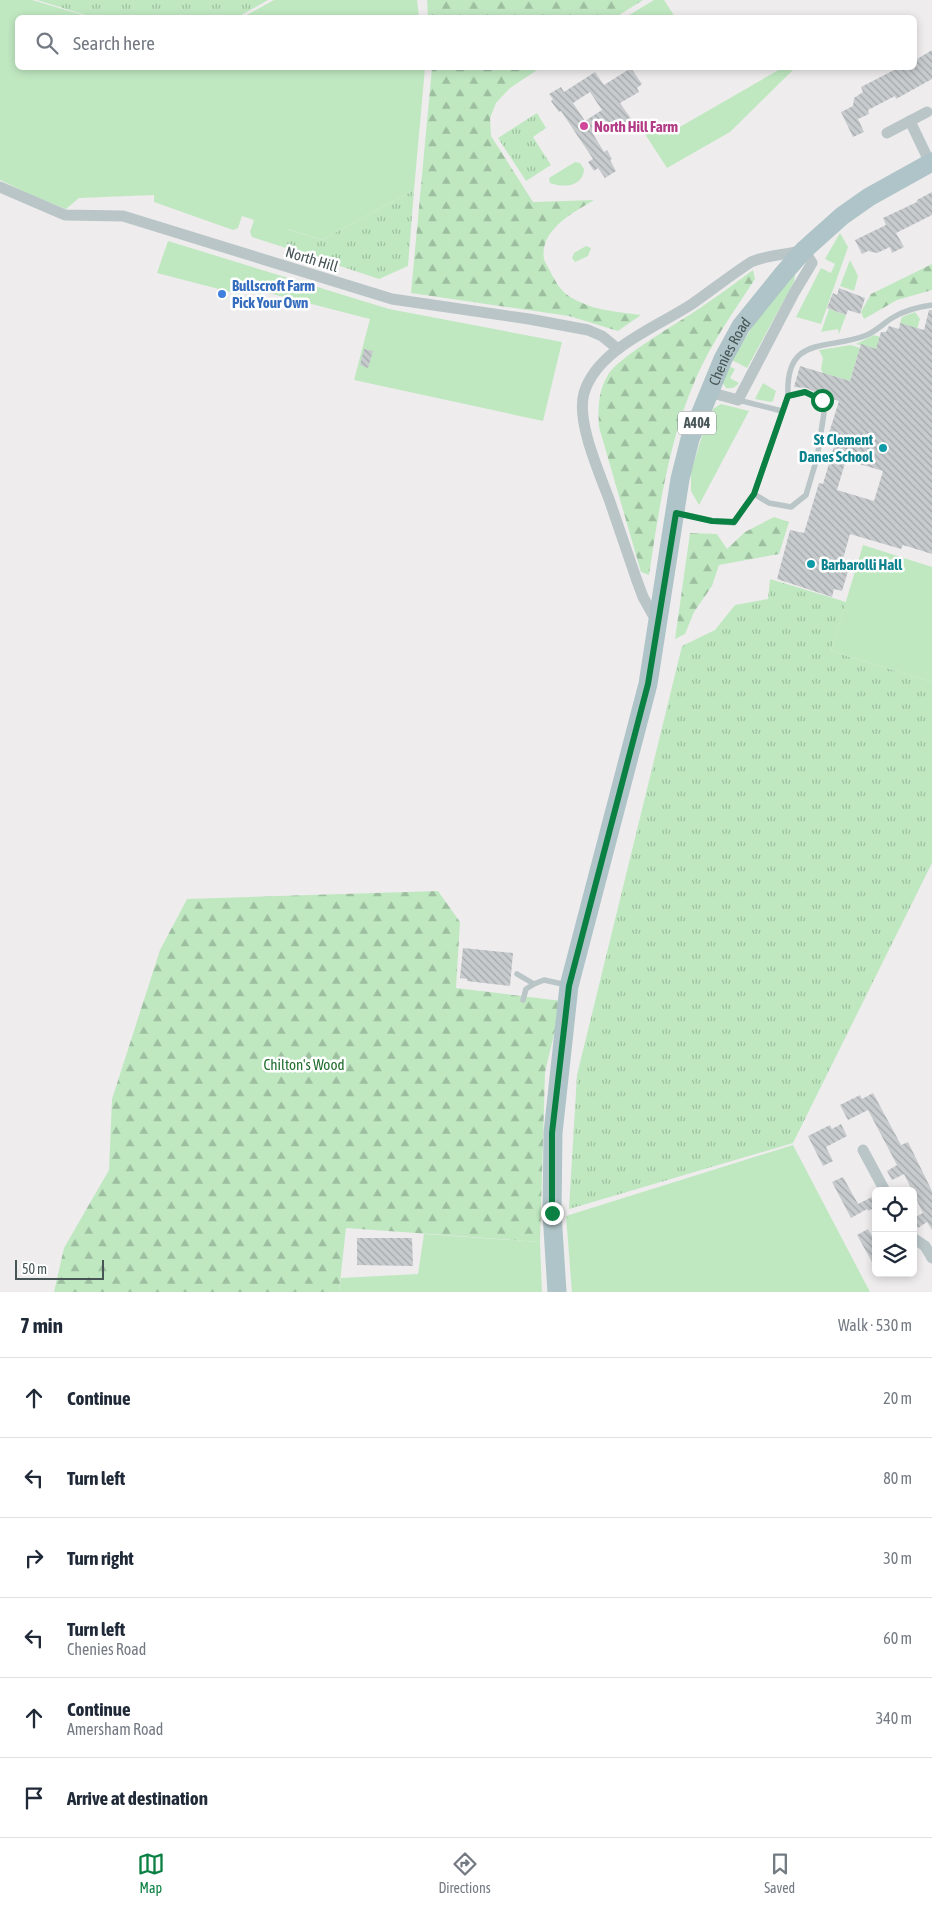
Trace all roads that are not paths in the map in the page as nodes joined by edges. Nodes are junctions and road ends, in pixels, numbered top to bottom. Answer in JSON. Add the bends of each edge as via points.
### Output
{"nodes":[{"id":1,"x":927,"y":112,"type":"dead end"},
{"id":2,"x":910,"y":121,"type":"junction"},
{"id":3,"x":887,"y":133,"type":"dead end"},
{"id":4,"x":931,"y":163,"type":"edge"},
{"id":5,"x":0,"y":187,"type":"edge"},
{"id":6,"x":804,"y":250,"type":"junction"},
{"id":7,"x":932,"y":305,"type":"edge"},
{"id":8,"x":618,"y":349,"type":"junction"},
{"id":9,"x":710,"y":392,"type":"junction"},
{"id":10,"x":788,"y":396,"type":"junction"},
{"id":11,"x":738,"y":400,"type":"junction"},
{"id":12,"x":782,"y":410,"type":"junction"},
{"id":13,"x":754,"y":494,"type":"junction"},
{"id":14,"x":676,"y":513,"type":"junction"},
{"id":15,"x":658,"y":624,"type":"junction"},
{"id":16,"x":517,"y":974,"type":"dead end"},
{"id":17,"x":534,"y":984,"type":"junction"},
{"id":18,"x":569,"y":986,"type":"junction"},
{"id":19,"x":523,"y":1000,"type":"dead end"},
{"id":20,"x":863,"y":1150,"type":"dead end"},
{"id":21,"x":883,"y":1187,"type":"edge"},
{"id":22,"x":917,"y":1241,"type":"edge"},
{"id":23,"x":932,"y":1258,"type":"edge"},
{"id":24,"x":557,"y":1292,"type":"edge"}],
"edges":[{"from":1,"to":2,"type":"street"},
{"from":2,"to":3,"type":"street"},
{"from":2,"to":4,"type":"street"},
{"from":4,"to":6,"type":"main road","name":"Chenies Road","number":"A404","via":[[869,197]]},
{"from":5,"to":8,"type":"street","name":"North Hill","via":[[65,215],[123,216],[392,299],[588,330]]},
{"from":6,"to":8,"type":"street","via":[[751,262],[692,304]]},
{"from":6,"to":9,"type":"main road","name":"Chenies Road","number":"A404","via":[[740,326]]},
{"from":6,"to":11,"type":"street","via":[[812,263]]},
{"from":7,"to":10,"type":"lane","via":[[912,308],[868,334],[815,346],[800,354],[790,368]]},
{"from":8,"to":15,"type":"street","via":[[590,377],[584,395],[583,420],[636,578]]},
{"from":9,"to":11,"type":"street"},
{"from":9,"to":14,"type":"main road","name":"Chenies Road","number":"A404","via":[[690,439]]},
{"from":10,"to":12,"type":"lane"},
{"from":10,"to":13,"type":"lane","via":[[805,392],[822,400],[824,413],[817,458],[806,495],[791,507],[769,503]]},
{"from":11,"to":12,"type":"lane"},
{"from":12,"to":13,"type":"lane"},
{"from":13,"to":14,"type":"lane","via":[[734,522]]},
{"from":14,"to":15,"type":"main road","name":"Chenies Road","number":"A404"},
{"from":15,"to":18,"type":"main road","number":"A404","via":[[648,684]]},
{"from":16,"to":17,"type":"lane"},
{"from":17,"to":18,"type":"lane","via":[[544,980]]},
{"from":17,"to":19,"type":"lane","via":[[526,989]]},
{"from":18,"to":24,"type":"main road","number":"A404","via":[[552,1133],[552,1213]]},
{"from":20,"to":21,"type":"street"},
{"from":22,"to":23,"type":"street","via":[[925,1246]]}]}
